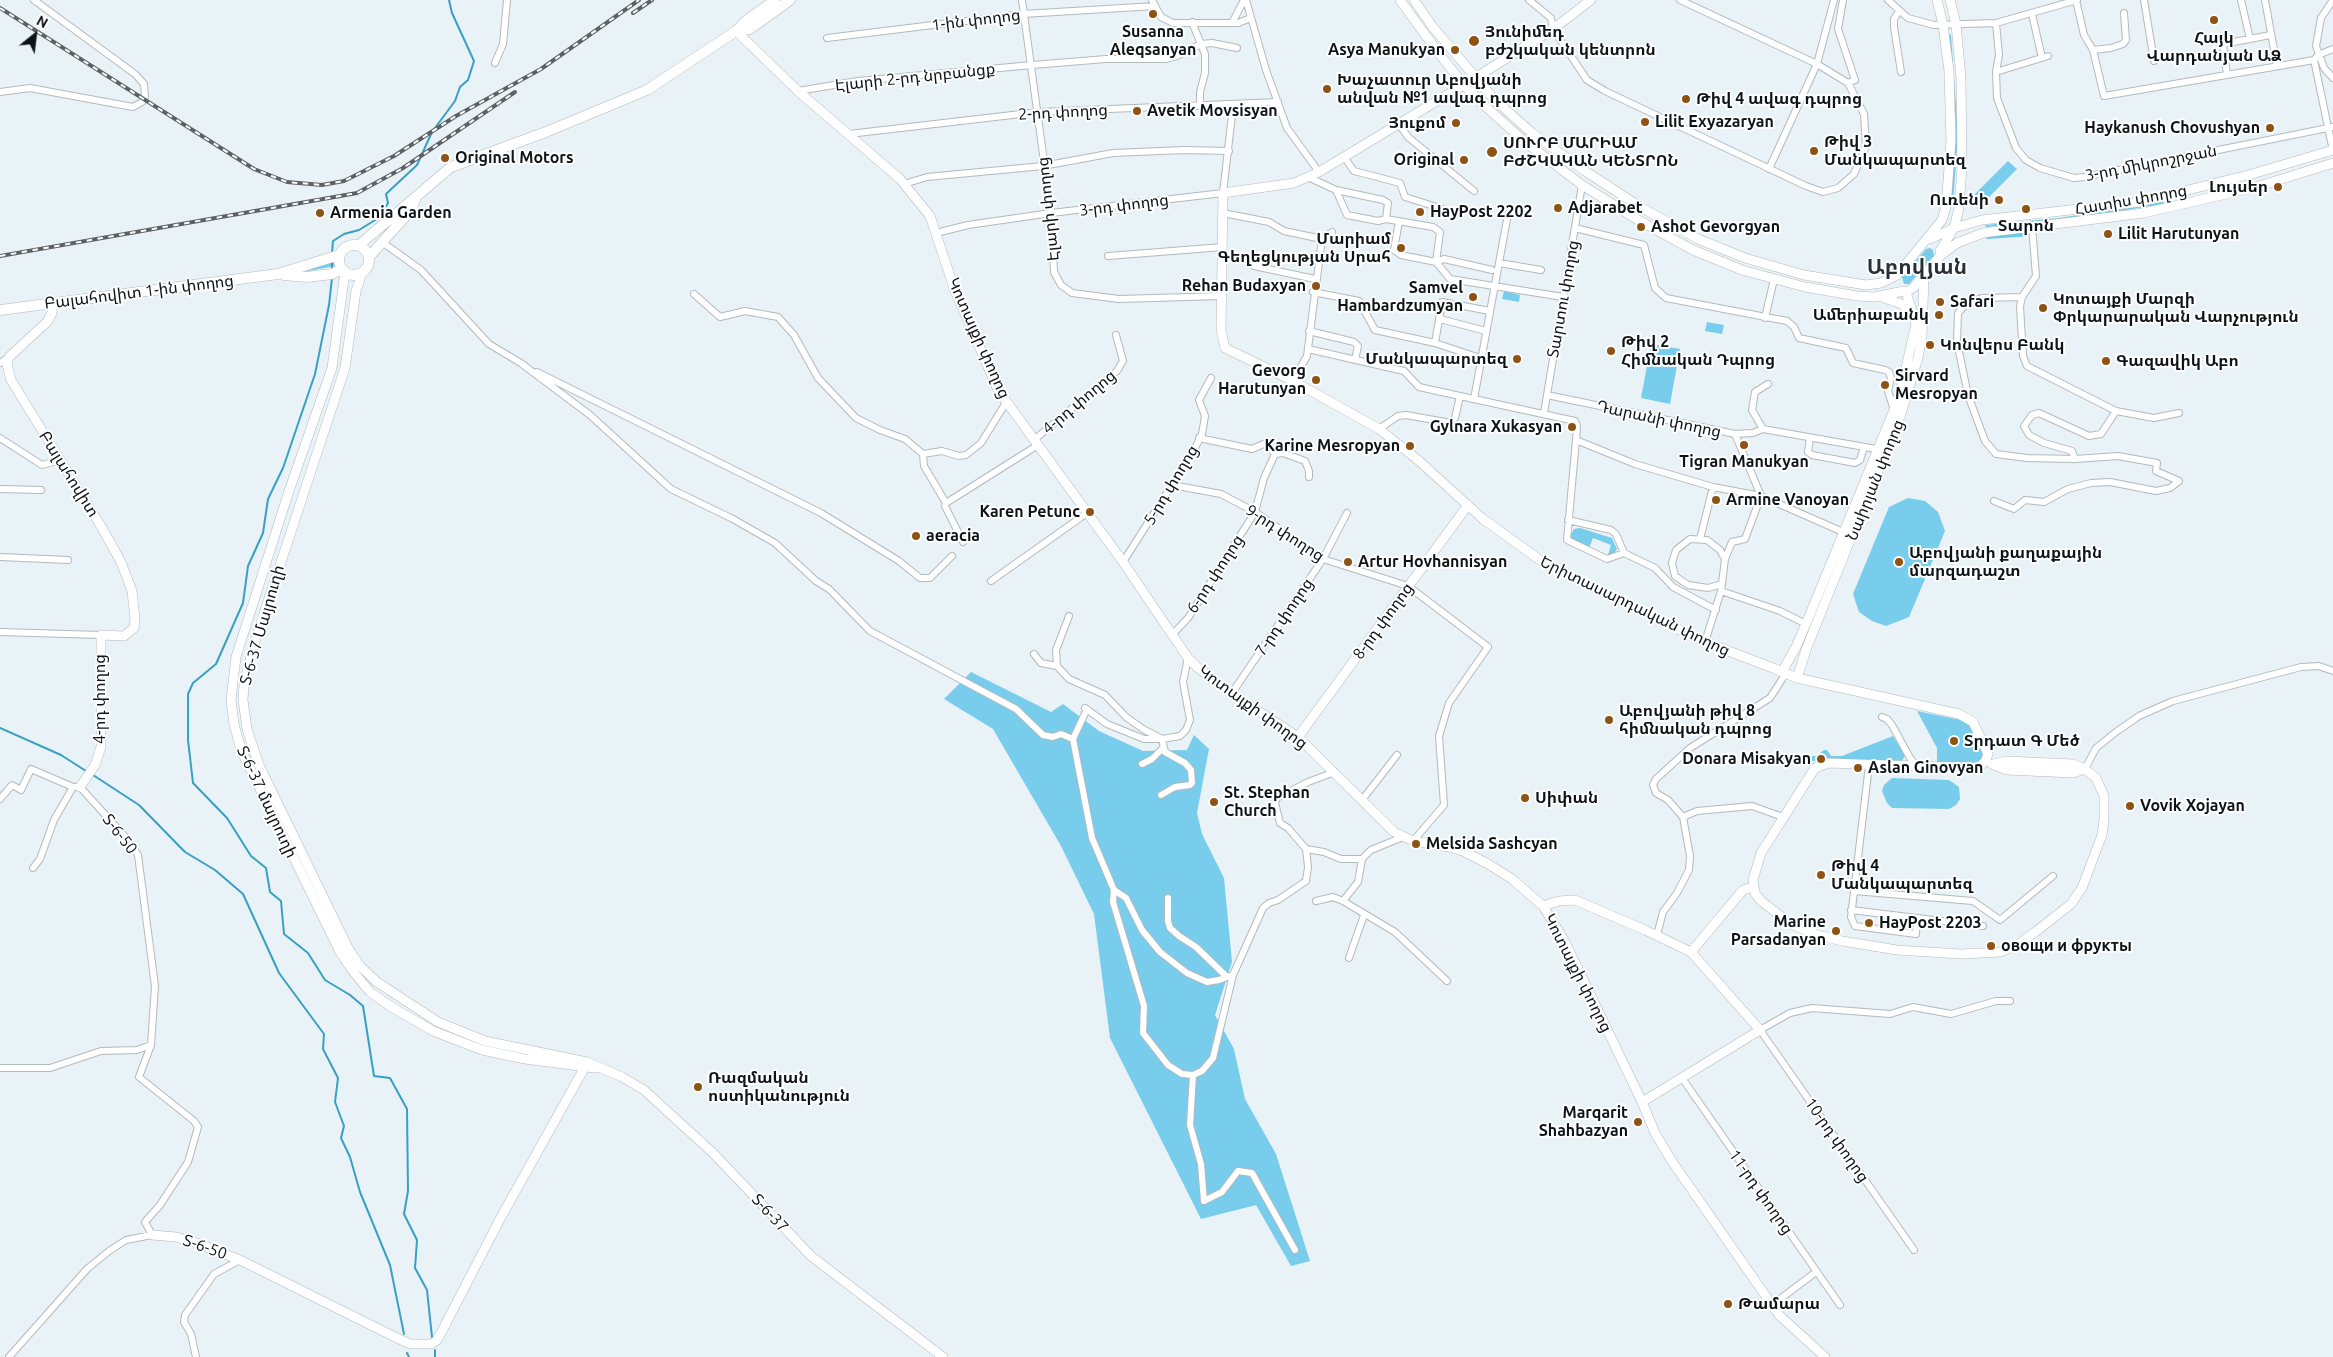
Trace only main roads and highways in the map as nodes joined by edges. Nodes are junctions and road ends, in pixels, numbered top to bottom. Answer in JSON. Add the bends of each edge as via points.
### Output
{"nodes":[{"id":1,"x":775,"y":0,"type":"edge"},
{"id":2,"x":790,"y":0,"type":"edge"},
{"id":3,"x":1400,"y":0,"type":"edge"},
{"id":4,"x":1414,"y":0,"type":"edge"},
{"id":5,"x":1591,"y":0,"type":"edge"},
{"id":6,"x":1937,"y":0,"type":"edge"},
{"id":7,"x":1950,"y":0,"type":"edge"},
{"id":8,"x":736,"y":31,"type":"junction"},
{"id":9,"x":1475,"y":78,"type":"junction"},
{"id":10,"x":1464,"y":85,"type":"junction"},
{"id":11,"x":2333,"y":151,"type":"edge"},
{"id":12,"x":2333,"y":163,"type":"edge"},
{"id":13,"x":419,"y":194,"type":"junction"},
{"id":14,"x":1954,"y":228,"type":"junction"},
{"id":15,"x":1926,"y":241,"type":"junction"},
{"id":16,"x":359,"y":246,"type":"junction"},
{"id":17,"x":1940,"y":253,"type":"junction"},
{"id":18,"x":339,"y":255,"type":"junction"},
{"id":19,"x":369,"y":257,"type":"junction"},
{"id":20,"x":343,"y":270,"type":"junction"},
{"id":21,"x":362,"y":273,"type":"junction"},
{"id":22,"x":278,"y":274,"type":"junction"},
{"id":23,"x":1897,"y":275,"type":"junction"},
{"id":24,"x":1924,"y":275,"type":"junction"},
{"id":25,"x":1905,"y":292,"type":"junction"},
{"id":26,"x":1874,"y":297,"type":"junction"},
{"id":27,"x":53,"y":303,"type":"junction"},
{"id":28,"x":0,"y":310,"type":"edge"},
{"id":29,"x":1912,"y":314,"type":"junction"},
{"id":30,"x":1468,"y":505,"type":"junction"},
{"id":31,"x":101,"y":635,"type":"joint"},
{"id":32,"x":243,"y":637,"type":"junction"},
{"id":33,"x":255,"y":641,"type":"junction"},
{"id":34,"x":1784,"y":672,"type":"junction"},
{"id":35,"x":1798,"y":678,"type":"junction"},
{"id":36,"x":1298,"y":737,"type":"junction"},
{"id":37,"x":1989,"y":762,"type":"junction"},
{"id":38,"x":78,"y":786,"type":"road end"},
{"id":39,"x":1753,"y":887,"type":"junction"},
{"id":40,"x":316,"y":892,"type":"junction"},
{"id":41,"x":1543,"y":906,"type":"junction"},
{"id":42,"x":1691,"y":952,"type":"junction"},
{"id":43,"x":586,"y":1065,"type":"junction"},
{"id":44,"x":601,"y":1068,"type":"joint"},
{"id":45,"x":1642,"y":1102,"type":"junction"},
{"id":46,"x":152,"y":1235,"type":"road end"},
{"id":47,"x":943,"y":1357,"type":"edge"},
{"id":48,"x":1825,"y":1357,"type":"edge"}],
"edges":[{"from":1,"to":8,"type":"main road"},
{"from":2,"to":8,"type":"main road","via":[[750,28]]},
{"from":3,"to":10,"type":"main road"},
{"from":4,"to":9,"type":"main road"},
{"from":5,"to":9,"type":"main road","via":[[1553,29]]},
{"from":6,"to":15,"type":"main road","via":[[1949,71],[1950,166],[1942,220]]},
{"from":7,"to":14,"type":"main road","via":[[1956,24],[1961,78],[1963,142],[1959,208]]},
{"from":8,"to":13,"type":"main road","via":[[647,90],[451,167]]},
{"from":8,"to":36,"type":"main road","name":"Կոտայքի փողոց","via":[[798,91],[904,184],[930,216],[954,288],[998,390],[1188,658],[1232,693]]},
{"from":9,"to":10,"type":"main road"},
{"from":9,"to":23,"type":"main road","via":[[1532,132],[1586,171],[1642,208],[1698,239],[1745,258],[1804,275],[1866,285],[1881,283]]},
{"from":10,"to":26,"type":"main road","via":[[1524,142],[1582,185],[1693,250],[1774,279]]},
{"from":10,"to":30,"type":"main road","name":"Երիտասարդական փողոց","via":[[1308,177],[1281,186],[1223,193],[1220,330],[1225,348],[1293,380],[1379,429]]},
{"from":11,"to":14,"type":"main road","name":"Հատիս փողոց","via":[[2140,202],[1982,220]]},
{"from":12,"to":17,"type":"main road","name":"Հատիս փողոց","via":[[2256,187],[2168,208],[1983,233],[1957,242]]},
{"from":13,"to":16,"type":"main road"},
{"from":13,"to":19,"type":"main road","via":[[410,211]]},
{"from":14,"to":15,"type":"main road","name":"Հատիս փողոց"},
{"from":14,"to":17,"type":"main road"},
{"from":15,"to":17,"type":"main road","via":[[1937,246]]},
{"from":15,"to":23,"type":"main road"},
{"from":16,"to":18,"type":"main road","via":[[347,246]]},
{"from":16,"to":19,"type":"main road"},
{"from":17,"to":24,"type":"main road"},
{"from":18,"to":20,"type":"main road"},
{"from":18,"to":22,"type":"main road"},
{"from":19,"to":21,"type":"main road","via":[[368,266]]},
{"from":20,"to":21,"type":"main road","via":[[353,275]]},
{"from":20,"to":22,"type":"main road","via":[[307,277]]},
{"from":20,"to":32,"type":"main road","name":"Տ-6-37 մայրուղի","number":"Տ-6-37","via":[[332,368]]},
{"from":21,"to":33,"type":"main road","name":"Տ-6-37 Մայրուղի","number":"Տ-6-37","via":[[356,291],[345,368]]},
{"from":22,"to":27,"type":"main road","name":"Բալահովիտ 1-ին փողոց"},
{"from":23,"to":25,"type":"main road","name":"Նաիրյան փողոց","via":[[1898,286]]},
{"from":24,"to":25,"type":"main road"},
{"from":24,"to":35,"type":"main road","name":"Նաիրյան փողոց","via":[[1922,337],[1902,414],[1807,647]]},
{"from":25,"to":26,"type":"main road"},
{"from":25,"to":29,"type":"main road","name":"Նաիրյան փողոց"},
{"from":26,"to":29,"type":"main road","via":[[1892,299]]},
{"from":27,"to":28,"type":"main road","name":"Բալահովիտ 1-ին փողոց"},
{"from":27,"to":31,"type":"main road","name":"Բալահովիտ","via":[[47,322],[9,357],[7,365],[11,380],[112,545],[132,591],[134,628],[124,636]]},
{"from":29,"to":34,"type":"main road","name":"Նաիրյան փողոց","via":[[1916,324],[1914,336],[1894,410]]},
{"from":30,"to":34,"type":"main road","name":"Երիտասարդական փողոց","via":[[1547,565],[1705,642]]},
{"from":30,"to":36,"type":"main road","name":"8-րդ փողոց"},
{"from":31,"to":38,"type":"main road","name":"4-րդ փողոց","via":[[101,747],[95,765]]},
{"from":32,"to":33,"type":"main road"},
{"from":32,"to":40,"type":"main road","name":"Տ-6-37 մայրուղի","number":"Տ-6-37","via":[[231,700],[241,750]]},
{"from":33,"to":40,"type":"main road","name":"Տ-6-37 Մայրուղի","number":"Տ-6-37","via":[[244,684],[247,729],[259,765]]},
{"from":34,"to":35,"type":"main road","name":"Երիտասարդական փողոց"},
{"from":35,"to":37,"type":"main road","name":"Երիտասարդական փողոց","via":[[1965,716],[1979,731]]},
{"from":36,"to":41,"type":"main road","name":"Կոտայքի փողոց","via":[[1394,832],[1413,841],[1449,847],[1488,864],[1512,879]]},
{"from":37,"to":39,"type":"main road","via":[[1973,768],[1828,763],[1817,766],[1761,853]]},
{"from":37,"to":39,"type":"main road","via":[[2071,764],[2085,769],[2099,782],[2105,806],[2102,835],[2084,883],[2071,904],[2026,939],[2001,952],[1961,954],[1897,950],[1817,935],[1784,920],[1762,901]]},
{"from":39,"to":42,"type":"main road","via":[[1743,890]]},
{"from":40,"to":43,"type":"main road","name":"Տ-6-37 մայրուղի","number":"Տ-6-37","via":[[340,952],[370,992],[390,1006],[433,1031],[525,1059]]},
{"from":41,"to":42,"type":"main road","via":[[1559,900],[1575,900]]},
{"from":41,"to":45,"type":"main road","name":"Կոտայքի փողոց","via":[[1564,940]]},
{"from":42,"to":45,"type":"main road","via":[[1760,1030]]},
{"from":43,"to":44,"type":"main road","name":"Տ-6-37 մայրուղի","number":"Տ-6-37"},
{"from":43,"to":46,"type":"main road","name":"Տ-6-50","number":"Տ-6-50","via":[[436,1341],[421,1346],[410,1344],[240,1260],[176,1237]]},
{"from":44,"to":47,"type":"main road","name":"Տ-6-37","number":"Տ-6-37","via":[[644,1090],[713,1153],[811,1256]]},
{"from":45,"to":48,"type":"main road","name":"Կոտայքի փողոց","via":[[1670,1160],[1779,1315]]}]}
